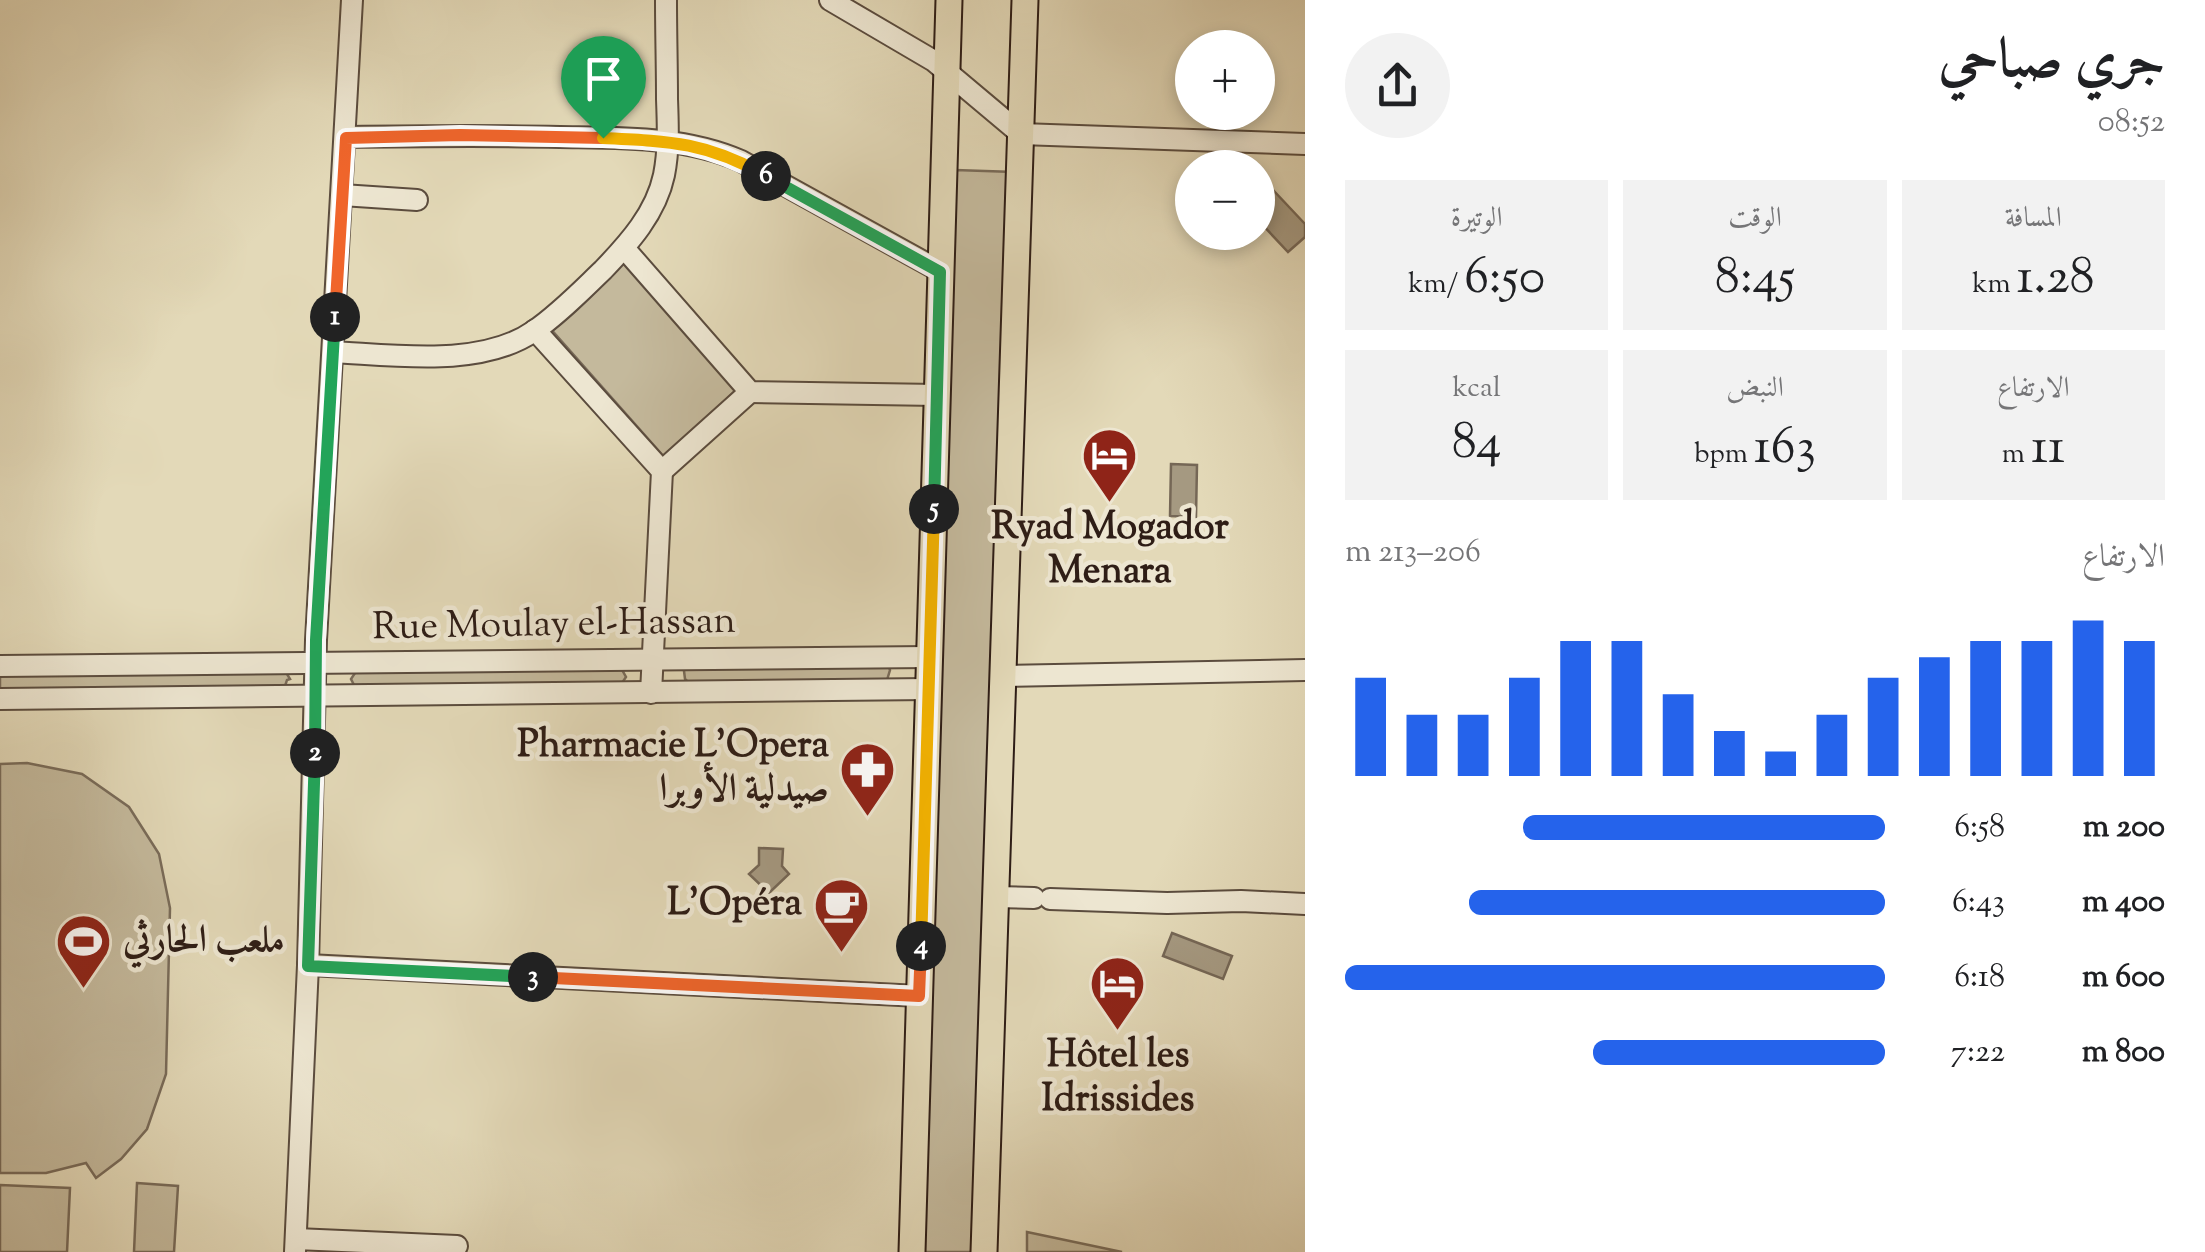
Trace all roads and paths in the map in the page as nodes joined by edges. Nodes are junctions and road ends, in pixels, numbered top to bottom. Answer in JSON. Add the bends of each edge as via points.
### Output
{"nodes":[{"id":1,"x":352,"y":0,"type":"edge"},
{"id":2,"x":666,"y":0,"type":"edge"},
{"id":3,"x":830,"y":0,"type":"edge"},
{"id":4,"x":948,"y":0,"type":"edge"},
{"id":5,"x":1024,"y":0,"type":"edge"},
{"id":6,"x":946,"y":72,"type":"junction"},
{"id":7,"x":1022,"y":134,"type":"junction"},
{"id":8,"x":346,"y":138,"type":"junction"},
{"id":9,"x":668,"y":142,"type":"junction"},
{"id":10,"x":1305,"y":144,"type":"edge"},
{"id":11,"x":342,"y":195,"type":"junction"},
{"id":12,"x":417,"y":200,"type":"dead end"},
{"id":13,"x":624,"y":248,"type":"junction"},
{"id":14,"x":940,"y":272,"type":"junction"},
{"id":15,"x":535,"y":330,"type":"junction"},
{"id":16,"x":333,"y":352,"type":"junction"},
{"id":17,"x":750,"y":392,"type":"junction"},
{"id":18,"x":937,"y":395,"type":"junction"},
{"id":19,"x":662,"y":471,"type":"junction"},
{"id":20,"x":929,"y":657,"type":"junction"},
{"id":21,"x":651,"y":660,"type":"junction"},
{"id":22,"x":316,"y":664,"type":"junction"},
{"id":23,"x":0,"y":666,"type":"edge"},
{"id":24,"x":1305,"y":670,"type":"edge"},
{"id":25,"x":1004,"y":676,"type":"junction"},
{"id":26,"x":928,"y":689,"type":"junction"},
{"id":27,"x":651,"y":693,"type":"junction"},
{"id":28,"x":316,"y":696,"type":"junction"},
{"id":29,"x":0,"y":699,"type":"edge"},
{"id":30,"x":995,"y":896,"type":"junction"},
{"id":31,"x":1305,"y":904,"type":"edge"},
{"id":32,"x":308,"y":966,"type":"junction"},
{"id":33,"x":919,"y":996,"type":"junction"},
{"id":34,"x":296,"y":1245,"type":"edge"},
{"id":35,"x":457,"y":1246,"type":"dead end"},
{"id":36,"x":912,"y":1252,"type":"edge"},
{"id":37,"x":984,"y":1252,"type":"edge"}],
"edges":[{"from":1,"to":8,"type":"street"},
{"from":2,"to":9,"type":"street"},
{"from":3,"to":6,"type":"street"},
{"from":4,"to":6,"type":"main road"},
{"from":5,"to":7,"type":"main road"},
{"from":6,"to":7,"type":"street"},
{"from":6,"to":14,"type":"main road"},
{"from":7,"to":10,"type":"street"},
{"from":7,"to":25,"type":"main road"},
{"from":8,"to":9,"type":"street"},
{"from":8,"to":11,"type":"street"},
{"from":9,"to":13,"type":"street","via":[[659,194]]},
{"from":9,"to":14,"type":"street","via":[[741,161]]},
{"from":11,"to":12,"type":"street"},
{"from":11,"to":16,"type":"street"},
{"from":13,"to":15,"type":"street"},
{"from":13,"to":17,"type":"street"},
{"from":14,"to":18,"type":"main road"},
{"from":15,"to":16,"type":"street","via":[[504,346],[463,354]]},
{"from":15,"to":19,"type":"street"},
{"from":16,"to":22,"type":"street"},
{"from":17,"to":18,"type":"street"},
{"from":17,"to":19,"type":"street"},
{"from":18,"to":20,"type":"main road"},
{"from":19,"to":21,"type":"street"},
{"from":20,"to":21,"type":"street","name":"Rue Moulay el-Hassan"},
{"from":20,"to":26,"type":"main road"},
{"from":21,"to":22,"type":"street","name":"Rue Moulay el-Hassan"},
{"from":21,"to":27,"type":"street"},
{"from":22,"to":23,"type":"street","name":"Rue Moulay el-Hassan"},
{"from":22,"to":28,"type":"street"},
{"from":24,"to":25,"type":"street"},
{"from":25,"to":30,"type":"main road"},
{"from":26,"to":27,"type":"street","name":"Rue Moulay el-Hassan"},
{"from":26,"to":33,"type":"main road"},
{"from":27,"to":28,"type":"street","name":"Rue Moulay el-Hassan"},
{"from":28,"to":29,"type":"street","name":"Rue Moulay el-Hassan"},
{"from":28,"to":32,"type":"street"},
{"from":30,"to":31,"type":"street"},
{"from":30,"to":37,"type":"main road"},
{"from":32,"to":33,"type":"street"},
{"from":32,"to":34,"type":"street"},
{"from":33,"to":36,"type":"main road"},
{"from":34,"to":35,"type":"street"}]}
